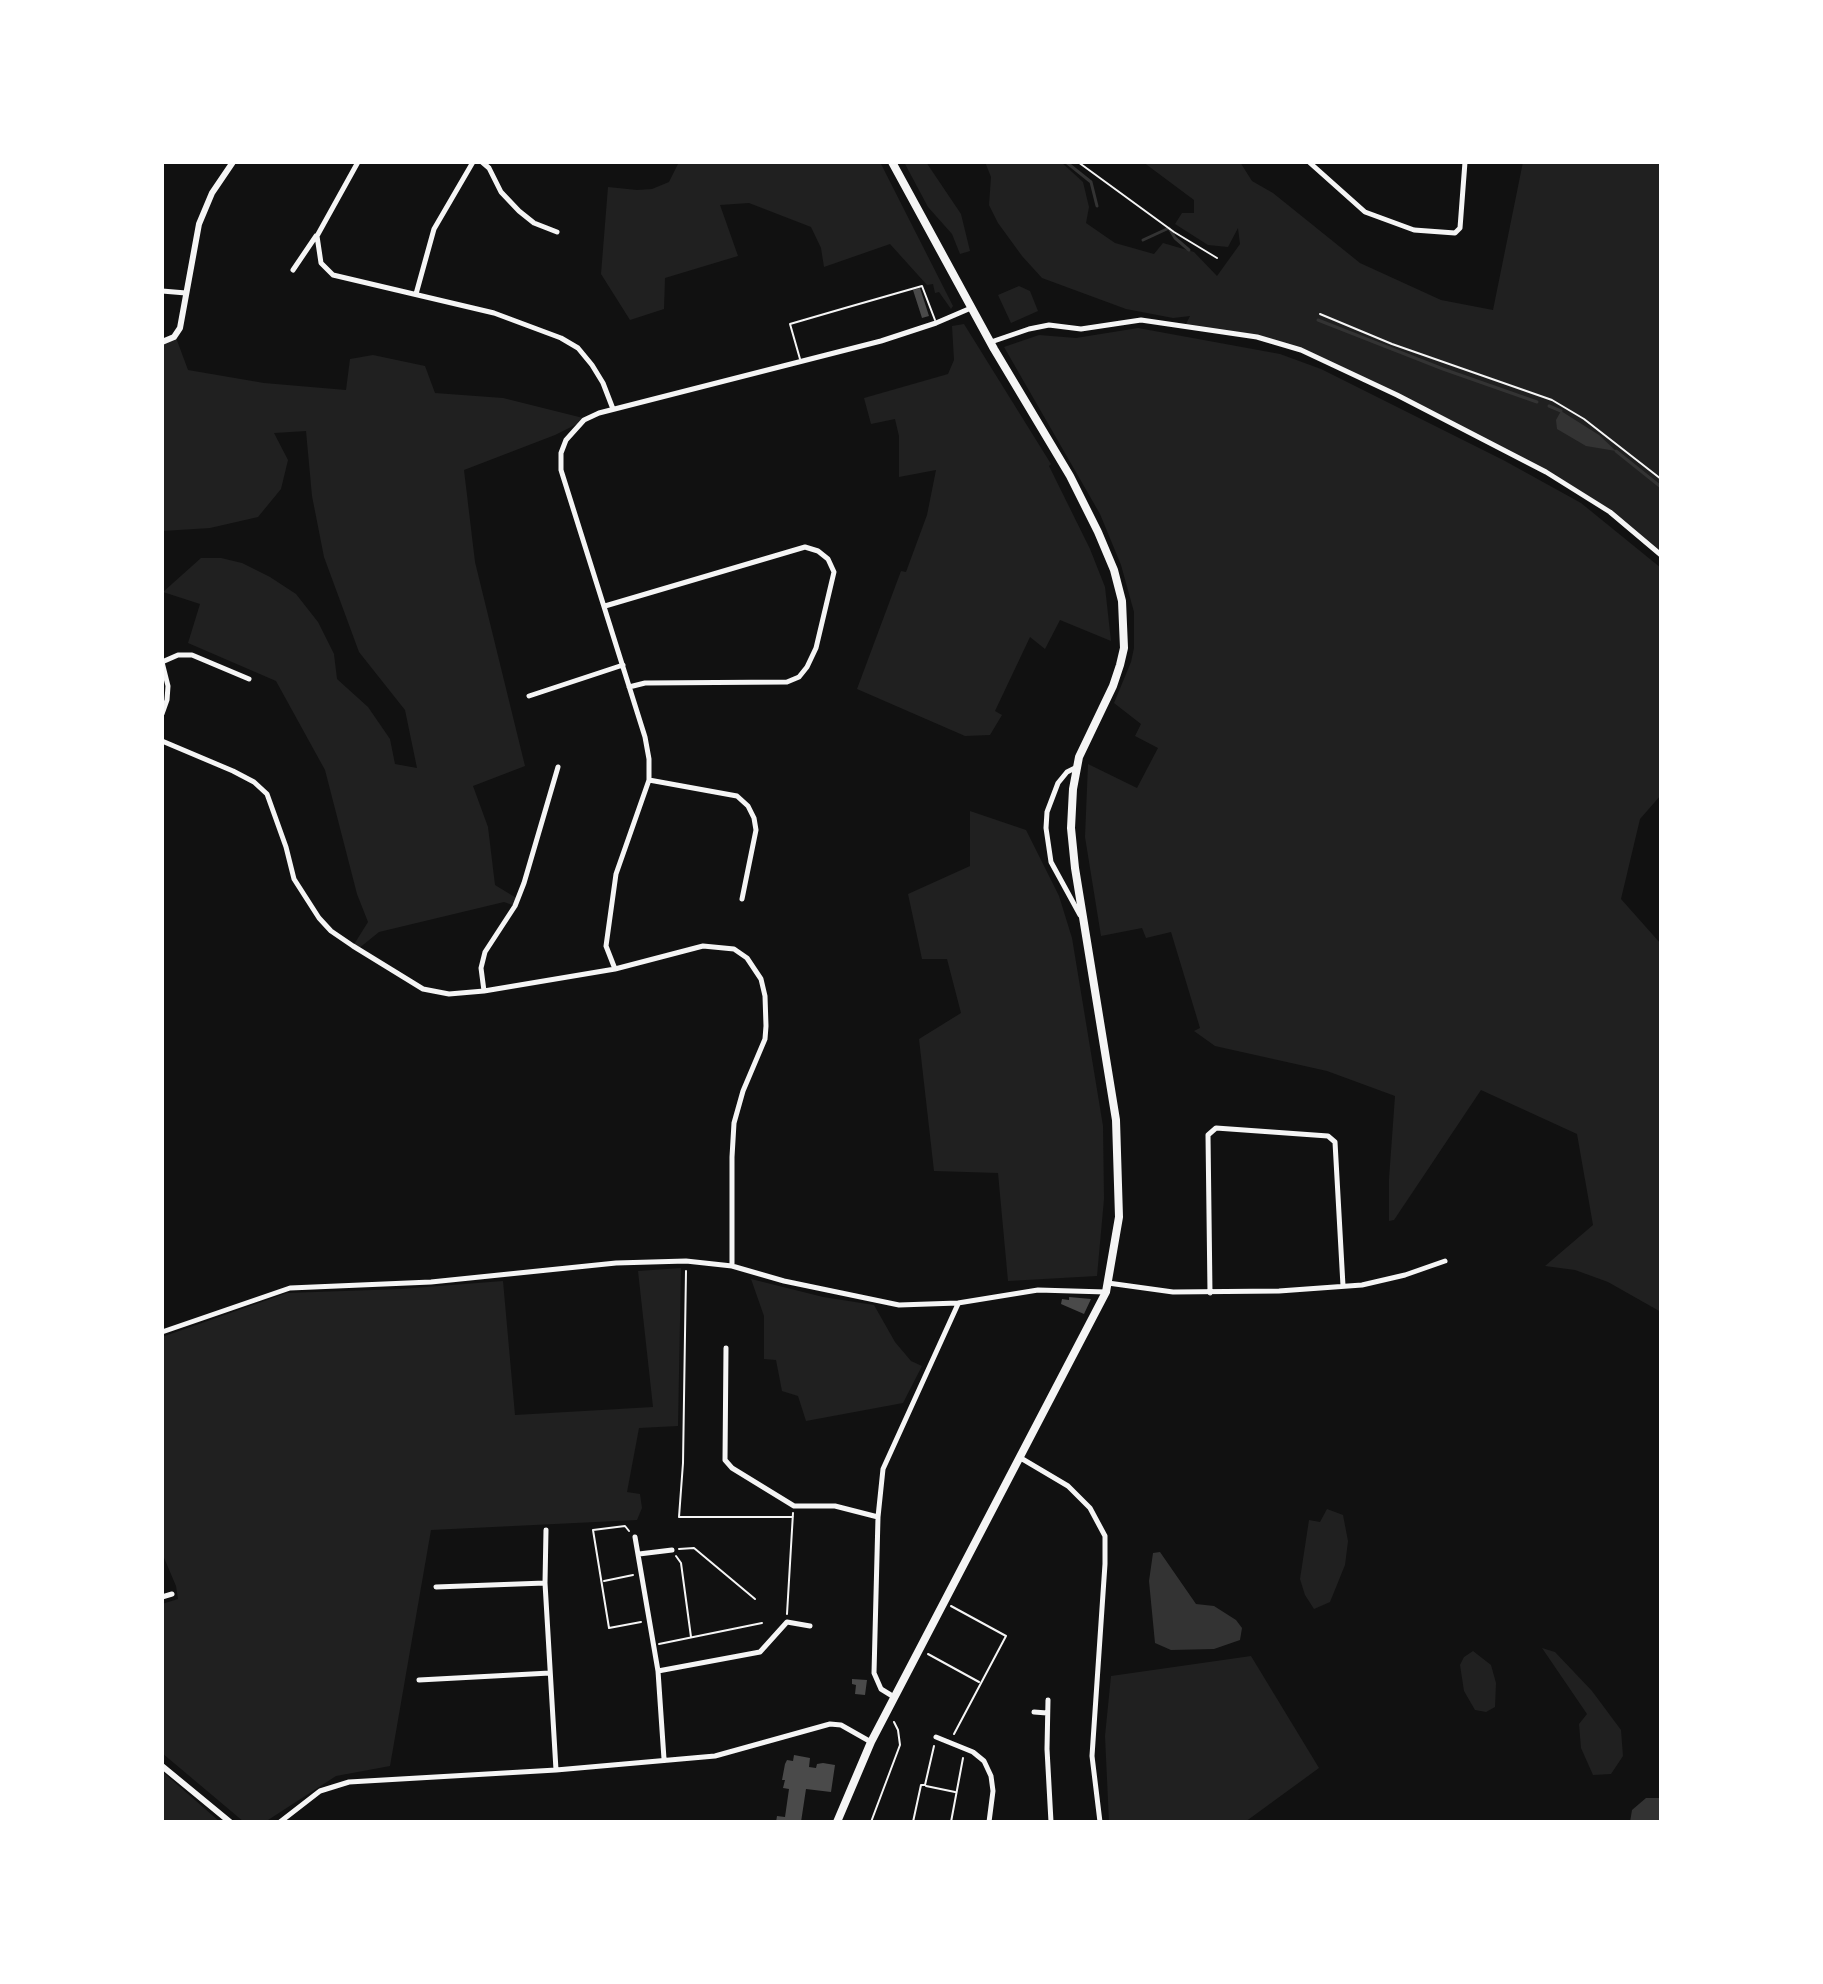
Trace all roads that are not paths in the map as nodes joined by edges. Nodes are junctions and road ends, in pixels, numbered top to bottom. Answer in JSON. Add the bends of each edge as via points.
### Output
{"nodes":[{"id":1,"x":233,"y":162,"type":"edge"},
{"id":2,"x":358,"y":162,"type":"edge"},
{"id":3,"x":473,"y":162,"type":"edge"},
{"id":4,"x":482,"y":162,"type":"edge"},
{"id":5,"x":892,"y":162,"type":"edge"},
{"id":6,"x":1309,"y":162,"type":"edge"},
{"id":7,"x":1465,"y":162,"type":"edge"},
{"id":8,"x":557,"y":232,"type":"dead end"},
{"id":9,"x":317,"y":236,"type":"junction"},
{"id":10,"x":293,"y":270,"type":"dead end"},
{"id":11,"x":162,"y":291,"type":"edge"},
{"id":12,"x":186,"y":293,"type":"junction"},
{"id":13,"x":416,"y":294,"type":"junction"},
{"id":14,"x":971,"y":308,"type":"junction"},
{"id":15,"x":936,"y":323,"type":"junction"},
{"id":16,"x":162,"y":342,"type":"edge"},
{"id":17,"x":990,"y":343,"type":"junction"},
{"id":18,"x":801,"y":364,"type":"junction"},
{"id":19,"x":613,"y":409,"type":"junction"},
{"id":20,"x":1661,"y":555,"type":"edge"},
{"id":21,"x":605,"y":606,"type":"junction"},
{"id":22,"x":162,"y":662,"type":"edge"},
{"id":23,"x":623,"y":665,"type":"junction"},
{"id":24,"x":249,"y":679,"type":"dead end"},
{"id":25,"x":629,"y":687,"type":"junction"},
{"id":26,"x":529,"y":696,"type":"dead end"},
{"id":27,"x":162,"y":714,"type":"edge"},
{"id":28,"x":162,"y":741,"type":"edge"},
{"id":29,"x":558,"y":767,"type":"dead end"},
{"id":30,"x":1076,"y":767,"type":"junction"},
{"id":31,"x":649,"y":780,"type":"junction"},
{"id":32,"x":742,"y":899,"type":"dead end"},
{"id":33,"x":1084,"y":922,"type":"junction"},
{"id":34,"x":615,"y":969,"type":"junction"},
{"id":35,"x":484,"y":991,"type":"junction"},
{"id":36,"x":1445,"y":1261,"type":"dead end"},
{"id":37,"x":732,"y":1266,"type":"junction"},
{"id":38,"x":1343,"y":1286,"type":"junction"},
{"id":39,"x":1107,"y":1287,"type":"junction"},
{"id":40,"x":1210,"y":1293,"type":"junction"},
{"id":41,"x":958,"y":1303,"type":"junction"},
{"id":42,"x":162,"y":1332,"type":"edge"},
{"id":43,"x":726,"y":1348,"type":"dead end"},
{"id":44,"x":1018,"y":1456,"type":"junction"},
{"id":45,"x":878,"y":1517,"type":"junction"},
{"id":46,"x":546,"y":1530,"type":"dead end"},
{"id":47,"x":635,"y":1537,"type":"road end"},
{"id":48,"x":672,"y":1550,"type":"road end"},
{"id":49,"x":639,"y":1554,"type":"junction"},
{"id":50,"x":545,"y":1583,"type":"junction"},
{"id":51,"x":436,"y":1587,"type":"dead end"},
{"id":52,"x":172,"y":1594,"type":"dead end"},
{"id":53,"x":162,"y":1597,"type":"edge"},
{"id":54,"x":810,"y":1626,"type":"dead end"},
{"id":55,"x":658,"y":1671,"type":"junction"},
{"id":56,"x":550,"y":1673,"type":"junction"},
{"id":57,"x":419,"y":1680,"type":"dead end"},
{"id":58,"x":894,"y":1697,"type":"junction"},
{"id":59,"x":1048,"y":1700,"type":"dead end"},
{"id":60,"x":1034,"y":1712,"type":"dead end"},
{"id":61,"x":1047,"y":1713,"type":"junction"},
{"id":62,"x":936,"y":1737,"type":"road end"},
{"id":63,"x":871,"y":1742,"type":"junction"},
{"id":64,"x":664,"y":1759,"type":"junction"},
{"id":65,"x":162,"y":1766,"type":"edge"},
{"id":66,"x":556,"y":1770,"type":"junction"},
{"id":67,"x":230,"y":1822,"type":"edge"},
{"id":68,"x":280,"y":1822,"type":"edge"},
{"id":69,"x":837,"y":1822,"type":"edge"},
{"id":70,"x":989,"y":1822,"type":"edge"},
{"id":71,"x":1051,"y":1822,"type":"edge"},
{"id":72,"x":1100,"y":1822,"type":"edge"}],
"edges":[{"from":1,"to":12,"type":"street","via":[[199,224]]},
{"from":2,"to":9,"type":"street"},
{"from":3,"to":13,"type":"street","via":[[434,229]]},
{"from":4,"to":8,"type":"street","via":[[519,211]]},
{"from":5,"to":14,"type":"main road"},
{"from":6,"to":7,"type":"street","via":[[1365,212],[1414,230],[1455,233],[1460,228]]},
{"from":9,"to":10,"type":"street"},
{"from":9,"to":13,"type":"street","via":[[321,263],[333,275]]},
{"from":11,"to":12,"type":"street"},
{"from":12,"to":16,"type":"street","via":[[180,328]]},
{"from":13,"to":19,"type":"street","via":[[494,313],[578,348],[603,383]]},
{"from":14,"to":15,"type":"street"},
{"from":14,"to":17,"type":"main road"},
{"from":15,"to":18,"type":"street"},
{"from":15,"to":18,"type":"lane","via":[[922,286],[790,324]]},
{"from":17,"to":20,"type":"street","via":[[1049,325],[1081,329],[1141,320],[1257,337],[1301,350],[1546,472],[1610,512]]},
{"from":17,"to":30,"type":"main road","via":[[1070,476],[1114,570],[1122,601],[1120,665]]},
{"from":18,"to":19,"type":"street"},
{"from":19,"to":21,"type":"street","via":[[575,428],[561,453],[561,470]]},
{"from":21,"to":23,"type":"street"},
{"from":21,"to":25,"type":"street","via":[[805,547],[828,559],[834,572],[816,648],[799,677],[787,682]]},
{"from":22,"to":24,"type":"street","via":[[192,655]]},
{"from":22,"to":27,"type":"street","via":[[168,686]]},
{"from":23,"to":25,"type":"street"},
{"from":23,"to":26,"type":"street"},
{"from":25,"to":31,"type":"street","via":[[645,737]]},
{"from":28,"to":35,"type":"street","via":[[243,776],[267,794],[294,879],[331,931],[423,989],[449,994]]},
{"from":29,"to":35,"type":"street","via":[[515,906],[485,952]]},
{"from":30,"to":33,"type":"main road","via":[[1071,843]]},
{"from":30,"to":33,"type":"street","via":[[1058,783],[1046,828],[1051,862]]},
{"from":31,"to":32,"type":"street","via":[[737,796],[748,806],[756,830]]},
{"from":31,"to":34,"type":"street","via":[[616,874],[606,946]]},
{"from":33,"to":39,"type":"main road","via":[[1116,1120],[1119,1217]]},
{"from":34,"to":35,"type":"street"},
{"from":34,"to":37,"type":"street","via":[[713,946],[734,949],[761,979],[765,1039],[734,1123]]},
{"from":36,"to":38,"type":"street","via":[[1405,1275]]},
{"from":37,"to":41,"type":"street","via":[[899,1305]]},
{"from":37,"to":42,"type":"street","via":[[616,1263],[431,1282],[290,1288]]},
{"from":38,"to":40,"type":"street"},
{"from":38,"to":40,"type":"street","via":[[1335,1142],[1328,1136],[1216,1128],[1208,1135]]},
{"from":39,"to":40,"type":"street"},
{"from":39,"to":41,"type":"street","via":[[1038,1290]]},
{"from":39,"to":44,"type":"main road"},
{"from":41,"to":45,"type":"street","via":[[883,1469]]},
{"from":43,"to":45,"type":"street","via":[[725,1460],[732,1468],[794,1506],[835,1506]]},
{"from":44,"to":58,"type":"main road"},
{"from":44,"to":72,"type":"street","via":[[1068,1486],[1090,1508],[1105,1536],[1092,1756]]},
{"from":45,"to":58,"type":"street","via":[[874,1673],[881,1689]]},
{"from":46,"to":50,"type":"street"},
{"from":47,"to":49,"type":"street"},
{"from":48,"to":49,"type":"street"},
{"from":49,"to":55,"type":"street"},
{"from":50,"to":51,"type":"street"},
{"from":50,"to":56,"type":"street"},
{"from":52,"to":53,"type":"street"},
{"from":54,"to":55,"type":"street","via":[[787,1619],[760,1652]]},
{"from":55,"to":64,"type":"street"},
{"from":56,"to":57,"type":"street"},
{"from":56,"to":66,"type":"street"},
{"from":58,"to":63,"type":"main road"},
{"from":59,"to":61,"type":"street"},
{"from":60,"to":61,"type":"street"},
{"from":61,"to":71,"type":"street"},
{"from":62,"to":70,"type":"street","via":[[984,1761],[993,1791]]},
{"from":63,"to":64,"type":"street","via":[[830,1724],[715,1756]]},
{"from":63,"to":69,"type":"main road"},
{"from":64,"to":66,"type":"street"},
{"from":65,"to":67,"type":"street"},
{"from":66,"to":68,"type":"street","via":[[349,1782],[320,1791]]}]}
